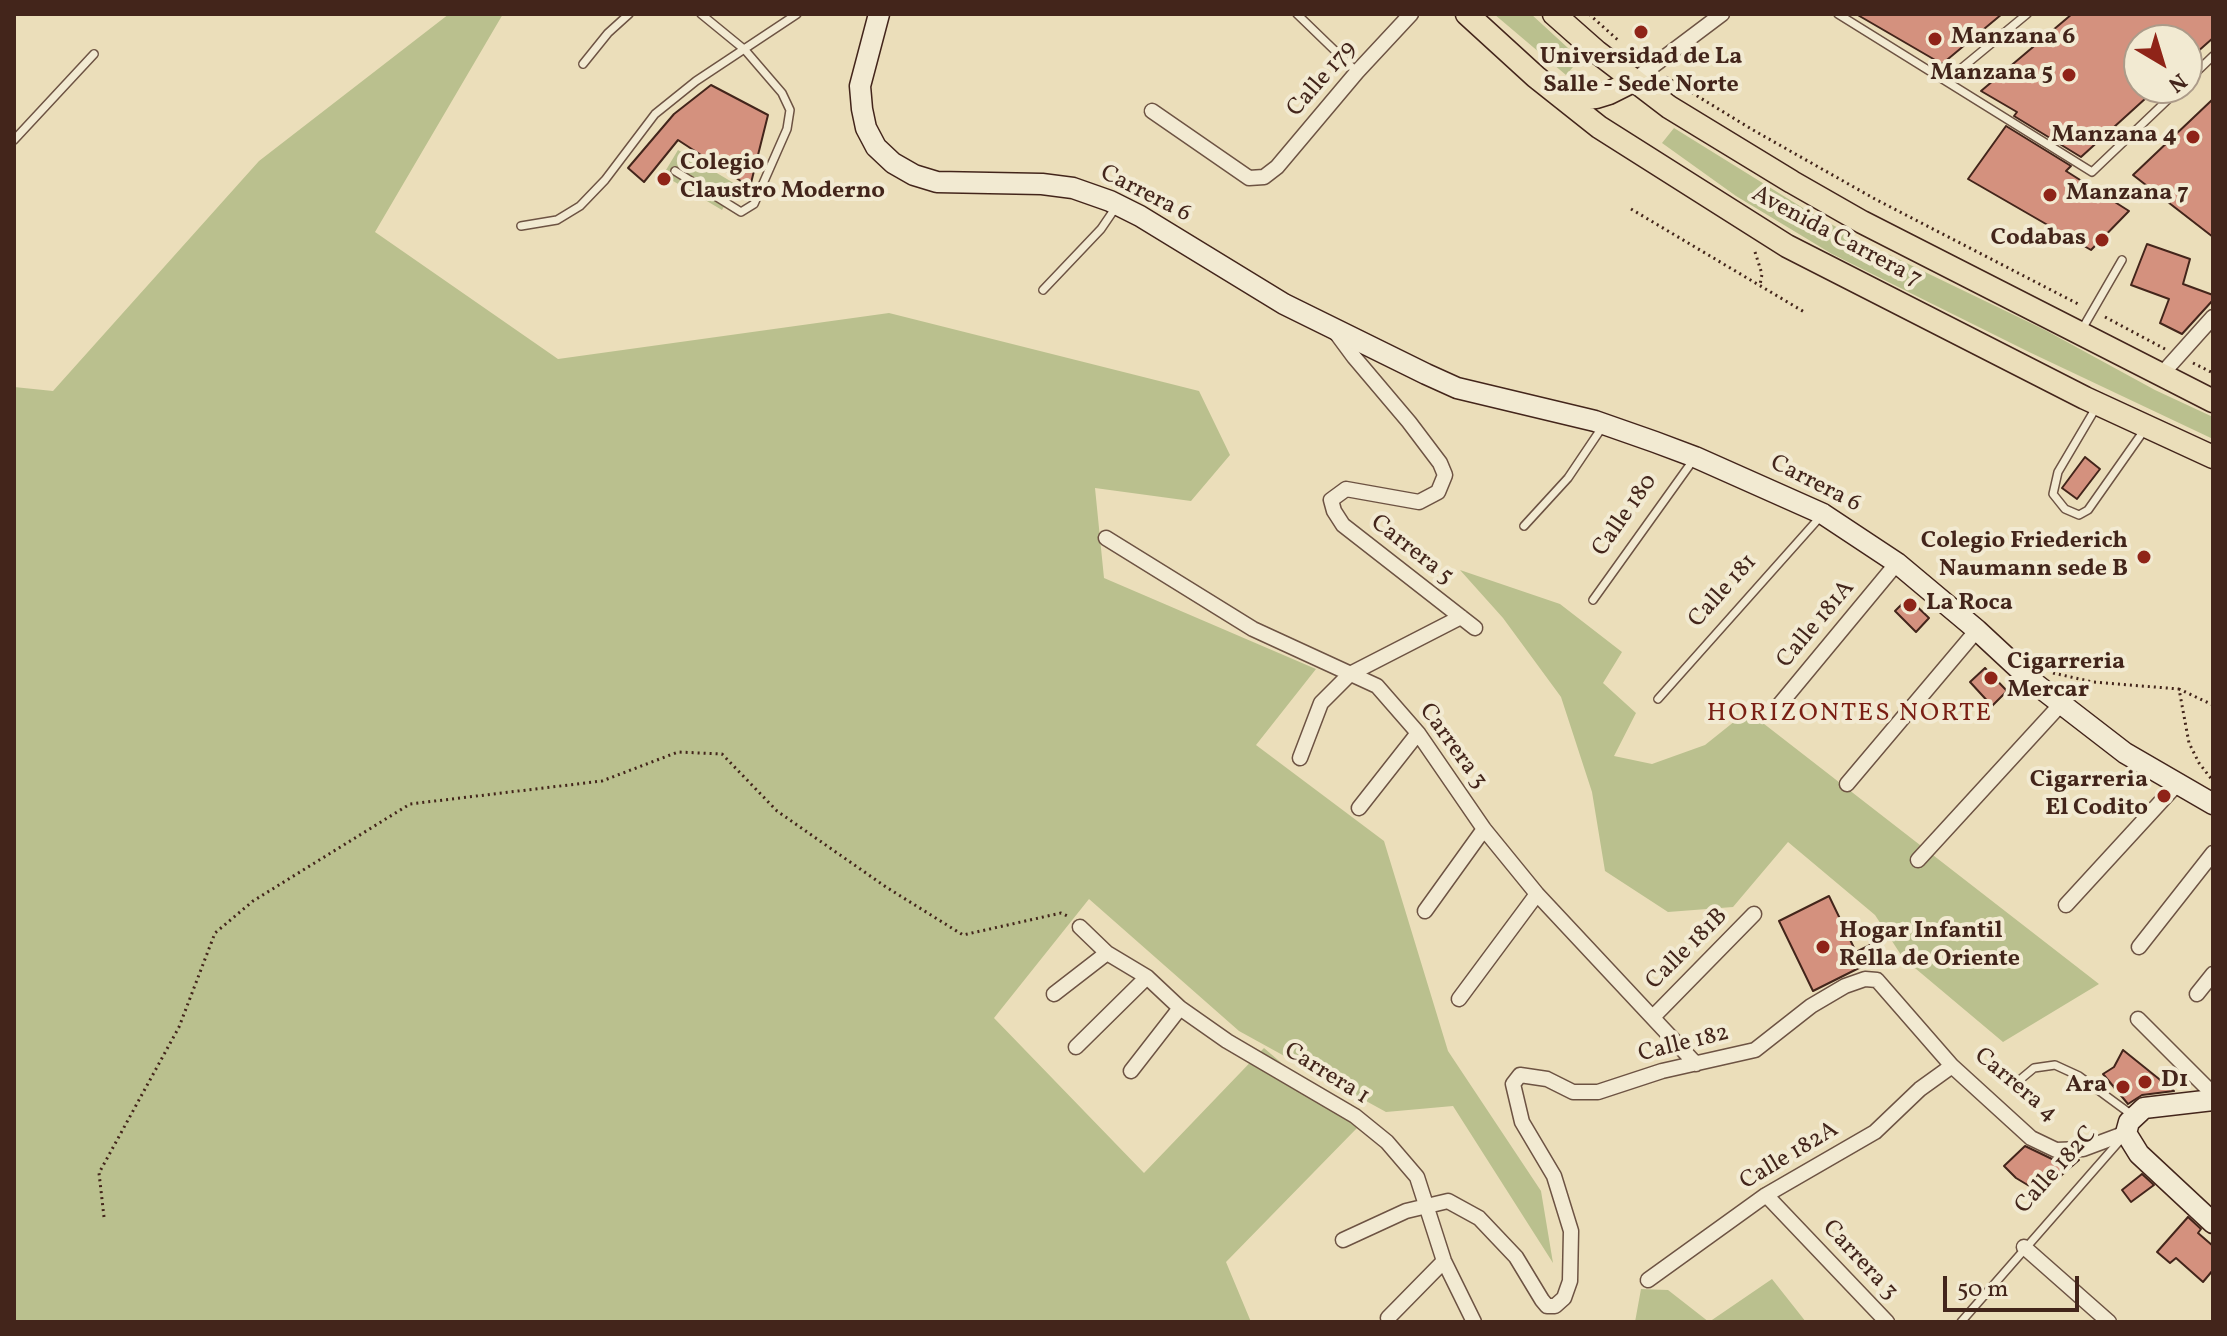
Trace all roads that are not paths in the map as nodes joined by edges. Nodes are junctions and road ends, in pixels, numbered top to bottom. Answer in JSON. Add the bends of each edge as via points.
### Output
{"nodes":[{"id":1,"x":629,"y":14,"type":"edge"},
{"id":2,"x":701,"y":14,"type":"edge"},
{"id":3,"x":797,"y":14,"type":"edge"},
{"id":4,"x":879,"y":14,"type":"edge"},
{"id":5,"x":1297,"y":14,"type":"edge"},
{"id":6,"x":1411,"y":14,"type":"edge"},
{"id":7,"x":1467,"y":14,"type":"edge"},
{"id":8,"x":1554,"y":14,"type":"edge"},
{"id":9,"x":1722,"y":14,"type":"edge"},
{"id":10,"x":1838,"y":14,"type":"edge"},
{"id":11,"x":2027,"y":14,"type":"edge"},
{"id":12,"x":745,"y":50,"type":"junction"},
{"id":13,"x":94,"y":54,"type":"dead end"},
{"id":14,"x":583,"y":64,"type":"dead end"},
{"id":15,"x":1357,"y":72,"type":"junction"},
{"id":16,"x":1642,"y":74,"type":"junction"},
{"id":17,"x":1946,"y":81,"type":"junction"},
{"id":18,"x":1555,"y":93,"type":"junction"},
{"id":19,"x":2163,"y":104,"type":"edge"},
{"id":20,"x":1152,"y":111,"type":"dead end"},
{"id":21,"x":14,"y":140,"type":"edge"},
{"id":22,"x":675,"y":171,"type":"dead end"},
{"id":23,"x":1118,"y":205,"type":"junction"},
{"id":24,"x":521,"y":226,"type":"dead end"},
{"id":25,"x":2122,"y":260,"type":"dead end"},
{"id":26,"x":1043,"y":290,"type":"dead end"},
{"id":27,"x":2213,"y":317,"type":"edge"},
{"id":28,"x":1331,"y":326,"type":"junction"},
{"id":29,"x":2080,"y":332,"type":"junction"},
{"id":30,"x":2161,"y":375,"type":"junction"},
{"id":31,"x":2213,"y":401,"type":"edge"},
{"id":32,"x":2098,"y":404,"type":"junction"},
{"id":33,"x":1604,"y":425,"type":"junction"},
{"id":34,"x":2146,"y":427,"type":"junction"},
{"id":35,"x":1695,"y":457,"type":"junction"},
{"id":36,"x":2213,"y":457,"type":"edge"},
{"id":37,"x":1331,"y":500,"type":"joint"},
{"id":38,"x":1823,"y":514,"type":"junction"},
{"id":39,"x":1524,"y":526,"type":"dead end"},
{"id":40,"x":1106,"y":538,"type":"dead end"},
{"id":41,"x":1897,"y":563,"type":"junction"},
{"id":42,"x":1593,"y":600,"type":"dead end"},
{"id":43,"x":1461,"y":617,"type":"junction"},
{"id":44,"x":1475,"y":628,"type":"dead end"},
{"id":45,"x":1977,"y":630,"type":"junction"},
{"id":46,"x":1350,"y":674,"type":"junction"},
{"id":47,"x":1658,"y":699,"type":"dead end"},
{"id":48,"x":2062,"y":703,"type":"junction"},
{"id":49,"x":1771,"y":715,"type":"dead end"},
{"id":50,"x":1418,"y":733,"type":"junction"},
{"id":51,"x":1300,"y":758,"type":"dead end"},
{"id":52,"x":2179,"y":782,"type":"junction"},
{"id":53,"x":1847,"y":784,"type":"dead end"},
{"id":54,"x":2213,"y":804,"type":"edge"},
{"id":55,"x":1359,"y":808,"type":"dead end"},
{"id":56,"x":1484,"y":829,"type":"junction"},
{"id":57,"x":2213,"y":853,"type":"edge"},
{"id":58,"x":1918,"y":860,"type":"dead end"},
{"id":59,"x":1537,"y":894,"type":"junction"},
{"id":60,"x":2066,"y":905,"type":"dead end"},
{"id":61,"x":1425,"y":911,"type":"dead end"},
{"id":62,"x":1754,"y":914,"type":"dead end"},
{"id":63,"x":1080,"y":927,"type":"road end"},
{"id":64,"x":2139,"y":947,"type":"dead end"},
{"id":65,"x":1107,"y":953,"type":"junction"},
{"id":66,"x":2213,"y":974,"type":"edge"},
{"id":67,"x":1147,"y":977,"type":"junction"},
{"id":68,"x":1877,"y":980,"type":"joint"},
{"id":69,"x":1054,"y":994,"type":"dead end"},
{"id":70,"x":2197,"y":994,"type":"dead end"},
{"id":71,"x":1459,"y":999,"type":"dead end"},
{"id":72,"x":1180,"y":1008,"type":"junction"},
{"id":73,"x":1653,"y":1017,"type":"junction"},
{"id":74,"x":2138,"y":1019,"type":"dead end"},
{"id":75,"x":1076,"y":1047,"type":"dead end"},
{"id":76,"x":1696,"y":1064,"type":"junction"},
{"id":77,"x":1952,"y":1066,"type":"junction"},
{"id":78,"x":1131,"y":1071,"type":"dead end"},
{"id":79,"x":2016,"y":1083,"type":"dead end"},
{"id":80,"x":2213,"y":1097,"type":"edge"},
{"id":81,"x":2130,"y":1125,"type":"junction"},
{"id":82,"x":1766,"y":1195,"type":"junction"},
{"id":83,"x":1427,"y":1205,"type":"junction"},
{"id":84,"x":2213,"y":1223,"type":"edge"},
{"id":85,"x":1343,"y":1240,"type":"dead end"},
{"id":86,"x":2024,"y":1247,"type":"junction"},
{"id":87,"x":1444,"y":1261,"type":"junction"},
{"id":88,"x":1648,"y":1280,"type":"dead end"},
{"id":89,"x":1388,"y":1318,"type":"dead end"},
{"id":90,"x":1474,"y":1322,"type":"edge"},
{"id":91,"x":1887,"y":1322,"type":"edge"},
{"id":92,"x":1961,"y":1322,"type":"edge"},
{"id":93,"x":2109,"y":1322,"type":"edge"}],
"edges":[{"from":1,"to":14,"type":"lane"},
{"from":2,"to":12,"type":"lane"},
{"from":3,"to":12,"type":"lane"},
{"from":4,"to":23,"type":"street","name":"Carrera 6","via":[[860,86],[866,128],[893,163],[937,182],[1042,184],[1073,188]]},
{"from":5,"to":15,"type":"lane"},
{"from":6,"to":15,"type":"street","name":"Calle 179"},
{"from":7,"to":18,"type":"main road","name":"Avenida Carrera 7"},
{"from":8,"to":16,"type":"main road","name":"Avenida Carrera 7"},
{"from":9,"to":16,"type":"street"},
{"from":10,"to":17,"type":"lane"},
{"from":11,"to":17,"type":"lane"},
{"from":12,"to":22,"type":"lane","via":[[790,110],[754,204],[741,212]]},
{"from":12,"to":24,"type":"lane","via":[[655,114],[580,206],[557,220]]},
{"from":13,"to":21,"type":"lane"},
{"from":15,"to":20,"type":"street","name":"Calle 179","via":[[1264,177],[1249,178]]},
{"from":16,"to":18,"type":"main road","via":[[1596,97]]},
{"from":16,"to":29,"type":"main road","name":"Avenida Carrera 7","via":[[1669,107],[1832,205]]},
{"from":17,"to":19,"type":"lane","via":[[2092,172]]},
{"from":18,"to":32,"type":"main road","name":"Avenida Carrera 7","via":[[1599,127],[1787,246]]},
{"from":23,"to":26,"type":"lane"},
{"from":23,"to":28,"type":"street","name":"Carrera 6","via":[[1284,304]]},
{"from":25,"to":29,"type":"lane"},
{"from":27,"to":30,"type":"street"},
{"from":28,"to":33,"type":"street","name":"Carrera 6","via":[[1457,388]]},
{"from":28,"to":37,"type":"street","name":"Carrera 6","via":[[1445,475],[1438,492],[1419,502],[1346,489]]},
{"from":29,"to":30,"type":"main road","name":"Avenida Carrera 7"},
{"from":30,"to":31,"type":"main road","name":"Avenida Carrera 7"},
{"from":32,"to":34,"type":"main road","name":"Avenida Carrera 7"},
{"from":32,"to":34,"type":"lane","via":[[2058,472],[2053,494],[2065,509],[2079,515],[2088,510]]},
{"from":33,"to":35,"type":"street","name":"Carrera 6"},
{"from":33,"to":39,"type":"lane","via":[[1568,478]]},
{"from":34,"to":36,"type":"main road","name":"Avenida Carrera 7"},
{"from":35,"to":38,"type":"street","name":"Carrera 6"},
{"from":35,"to":42,"type":"lane","name":"Calle 180"},
{"from":37,"to":43,"type":"street","name":"Carrera 5","via":[[1343,525]]},
{"from":38,"to":41,"type":"street","name":"Carrera 6"},
{"from":38,"to":47,"type":"lane","name":"Calle 181"},
{"from":40,"to":46,"type":"street","name":"Carrera 3","via":[[1253,629]]},
{"from":41,"to":45,"type":"street","name":"Carrera 6"},
{"from":41,"to":49,"type":"street","name":"Calle 181A"},
{"from":43,"to":44,"type":"street","name":"Carrera 5"},
{"from":43,"to":46,"type":"street"},
{"from":45,"to":48,"type":"street","name":"Carrera 6"},
{"from":45,"to":53,"type":"street"},
{"from":46,"to":50,"type":"street","name":"Carrera 3","via":[[1377,686]]},
{"from":46,"to":51,"type":"street","via":[[1321,703]]},
{"from":48,"to":52,"type":"street","name":"Carrera 6","via":[[2125,753]]},
{"from":48,"to":58,"type":"street"},
{"from":50,"to":55,"type":"street"},
{"from":50,"to":56,"type":"street","name":"Carrera 3"},
{"from":52,"to":54,"type":"street","name":"Carrera 6"},
{"from":52,"to":60,"type":"street"},
{"from":56,"to":59,"type":"street","name":"Carrera 3"},
{"from":56,"to":61,"type":"street"},
{"from":57,"to":64,"type":"street"},
{"from":59,"to":71,"type":"street"},
{"from":59,"to":73,"type":"street","name":"Carrera 3"},
{"from":62,"to":73,"type":"street","name":"Calle 181B"},
{"from":63,"to":65,"type":"street","name":"Carrera 1"},
{"from":65,"to":67,"type":"street","name":"Carrera 1"},
{"from":65,"to":69,"type":"street"},
{"from":66,"to":70,"type":"street"},
{"from":67,"to":72,"type":"street","name":"Carrera 1"},
{"from":67,"to":75,"type":"street"},
{"from":68,"to":76,"type":"street","name":"Calle 182","via":[[1845,986],[1755,1050]]},
{"from":68,"to":77,"type":"street","name":"Carrera 4"},
{"from":72,"to":78,"type":"street"},
{"from":72,"to":83,"type":"street","name":"Carrera 1","via":[[1355,1116],[1417,1177]]},
{"from":73,"to":76,"type":"street","name":"Carrera 3"},
{"from":74,"to":80,"type":"street"},
{"from":76,"to":83,"type":"street","name":"Calle 182","via":[[1598,1092],[1573,1092],[1534,1076],[1520,1075],[1513,1084],[1522,1122],[1554,1176],[1571,1231],[1570,1281],[1555,1306],[1547,1306],[1516,1257],[1479,1218],[1448,1201]]},
{"from":77,"to":81,"type":"street","name":"Carrera 4","via":[[2031,1138],[2056,1150],[2083,1149]]},
{"from":77,"to":82,"type":"street","name":"Calle 182A","via":[[1875,1132]]},
{"from":79,"to":81,"type":"lane","via":[[2034,1068],[2055,1065],[2079,1076]]},
{"from":80,"to":81,"type":"street","via":[[2144,1108]]},
{"from":81,"to":84,"type":"street","via":[[2139,1154]]},
{"from":81,"to":86,"type":"lane","name":"Calle 182C"},
{"from":82,"to":88,"type":"street","name":"Calle 182A"},
{"from":82,"to":91,"type":"street","name":"Carrera 3"},
{"from":83,"to":85,"type":"street"},
{"from":83,"to":87,"type":"street","name":"Carrera 1"},
{"from":86,"to":92,"type":"lane","name":"Calle 182C"},
{"from":86,"to":93,"type":"street"},
{"from":87,"to":89,"type":"street"},
{"from":87,"to":90,"type":"street","name":"Carrera 1"}]}
